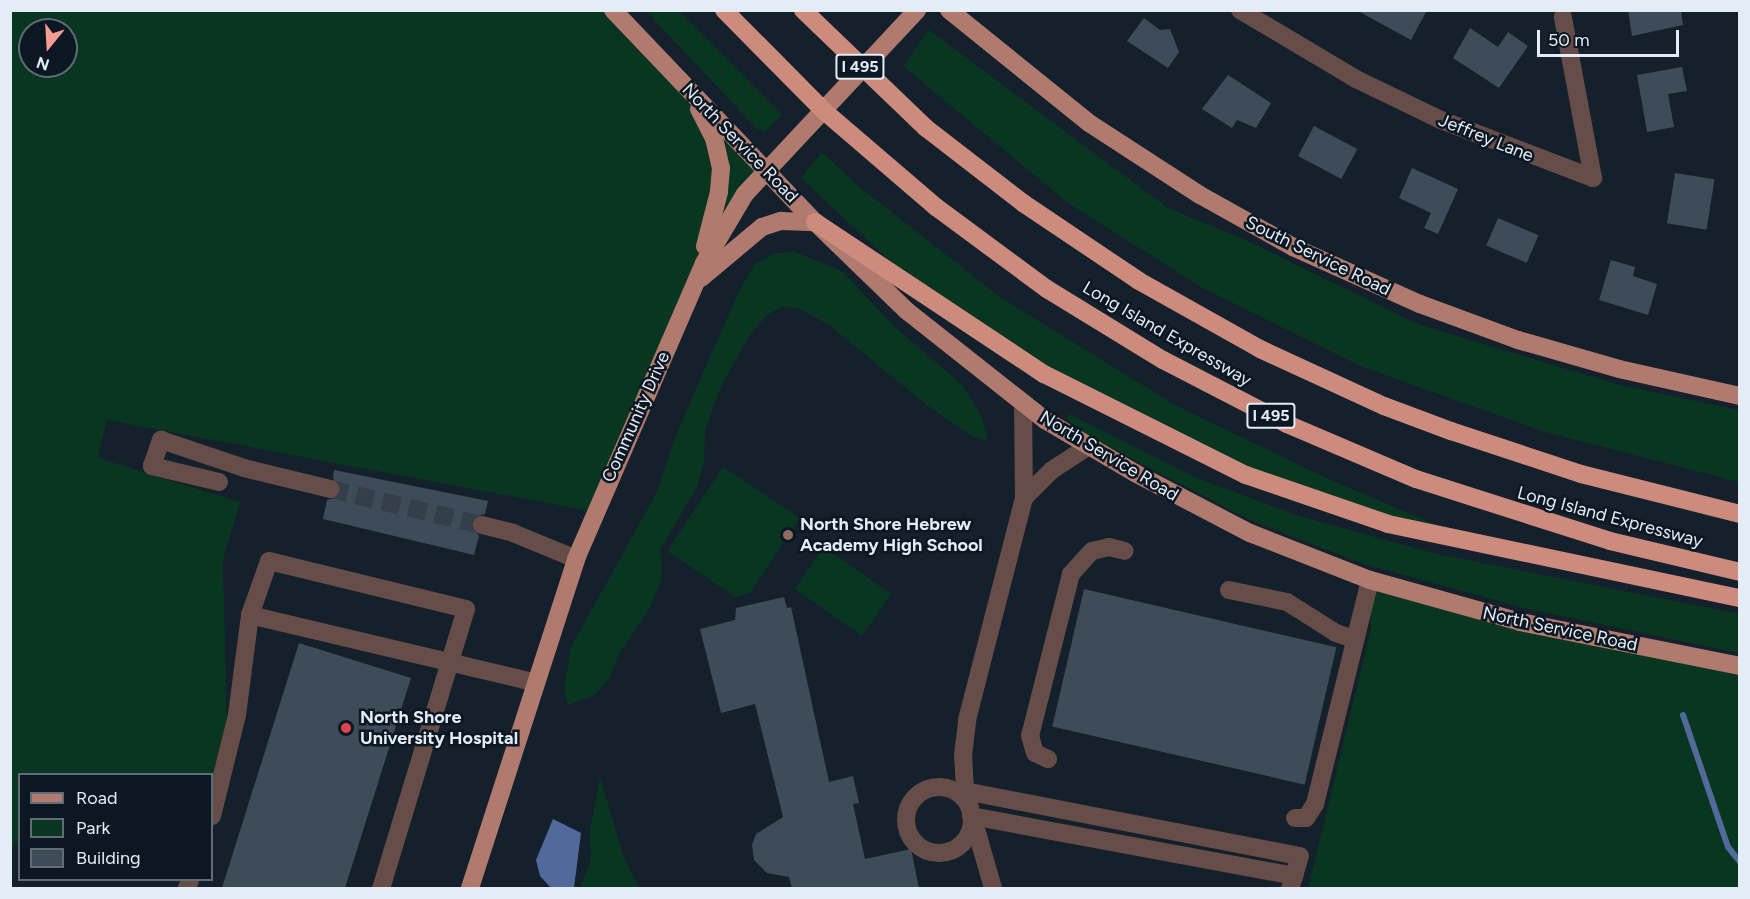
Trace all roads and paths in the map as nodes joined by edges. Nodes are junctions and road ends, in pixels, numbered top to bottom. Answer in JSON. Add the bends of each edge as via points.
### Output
{"nodes":[{"id":1,"x":613,"y":10,"type":"edge"},
{"id":2,"x":724,"y":10,"type":"edge"},
{"id":3,"x":803,"y":10,"type":"edge"},
{"id":4,"x":917,"y":10,"type":"edge"},
{"id":5,"x":949,"y":10,"type":"edge"},
{"id":6,"x":1240,"y":10,"type":"edge"},
{"id":7,"x":1563,"y":17,"type":"dead end"},
{"id":8,"x":688,"y":89,"type":"junction"},
{"id":9,"x":766,"y":171,"type":"junction"},
{"id":10,"x":815,"y":222,"type":"junction"},
{"id":11,"x":695,"y":283,"type":"junction"},
{"id":12,"x":1740,"y":396,"type":"edge"},
{"id":13,"x":1023,"y":403,"type":"junction"},
{"id":14,"x":1089,"y":446,"type":"junction"},
{"id":15,"x":219,"y":482,"type":"dead end"},
{"id":16,"x":330,"y":489,"type":"tunnel mouth"},
{"id":17,"x":1024,"y":498,"type":"junction"},
{"id":18,"x":1740,"y":513,"type":"edge"},
{"id":19,"x":482,"y":525,"type":"tunnel mouth"},
{"id":20,"x":1125,"y":551,"type":"dead end"},
{"id":21,"x":576,"y":559,"type":"junction"},
{"id":22,"x":1740,"y":572,"type":"edge"},
{"id":23,"x":1370,"y":580,"type":"junction"},
{"id":24,"x":1229,"y":590,"type":"dead end"},
{"id":25,"x":1740,"y":598,"type":"edge"},
{"id":26,"x":250,"y":615,"type":"junction"},
{"id":27,"x":1353,"y":639,"type":"junction"},
{"id":28,"x":450,"y":663,"type":"junction"},
{"id":29,"x":1740,"y":666,"type":"edge"},
{"id":30,"x":534,"y":682,"type":"junction"},
{"id":31,"x":1048,"y":759,"type":"dead end"},
{"id":32,"x":965,"y":790,"type":"junction"},
{"id":33,"x":213,"y":812,"type":"edge"},
{"id":34,"x":971,"y":816,"type":"junction"},
{"id":35,"x":1295,"y":819,"type":"dead end"},
{"id":36,"x":1292,"y":882,"type":"edge"},
{"id":37,"x":381,"y":888,"type":"edge"},
{"id":38,"x":470,"y":888,"type":"edge"},
{"id":39,"x":993,"y":888,"type":"edge"}],
"edges":[{"from":1,"to":8,"type":"main road","name":"North Service Road"},
{"from":2,"to":22,"type":"highway","name":"Long Island Expressway","number":"I 495","via":[[786,75],[936,207],[1047,289],[1163,360],[1349,453],[1478,501],[1610,541]]},
{"from":3,"to":18,"type":"highway","name":"Long Island Expressway","number":"I 495","via":[[898,103],[967,161],[1139,281],[1260,349],[1451,431],[1581,474]]},
{"from":4,"to":9,"type":"main road","name":"Community Drive"},
{"from":5,"to":12,"type":"main road","name":"South Service Road","via":[[1089,123],[1200,195],[1293,247],[1420,304],[1518,340],[1618,369]]},
{"from":6,"to":7,"type":"street","name":"Jeffrey Lane","via":[[1347,74],[1441,120],[1593,178]]},
{"from":8,"to":9,"type":"main road","name":"North Service Road"},
{"from":8,"to":11,"type":"main road","via":[[714,138],[721,168],[719,192]]},
{"from":9,"to":10,"type":"main road","name":"North Service Road"},
{"from":9,"to":11,"type":"main road","name":"Community Drive","via":[[723,227]]},
{"from":10,"to":11,"type":"main road","via":[[781,221],[762,227]]},
{"from":10,"to":13,"type":"main road","name":"North Service Road","via":[[916,318]]},
{"from":10,"to":25,"type":"highway","via":[[1044,374],[1246,476],[1323,505],[1404,528]]},
{"from":11,"to":21,"type":"main road","name":"Community Drive"},
{"from":13,"to":14,"type":"main road","name":"North Service Road"},
{"from":13,"to":17,"type":"street"},
{"from":14,"to":17,"type":"street","via":[[1052,470]]},
{"from":14,"to":23,"type":"main road","name":"North Service Road","via":[[1250,534]]},
{"from":15,"to":16,"type":"street","via":[[152,465],[161,440],[244,468]]},
{"from":17,"to":32,"type":"street","via":[[968,720],[963,755]]},
{"from":19,"to":21,"type":"street","via":[[513,533]]},
{"from":20,"to":31,"type":"street","via":[[1092,551],[1071,574],[1030,736],[1035,753]]},
{"from":21,"to":30,"type":"main road","name":"Community Drive"},
{"from":23,"to":27,"type":"street"},
{"from":23,"to":29,"type":"main road","name":"North Service Road","via":[[1520,622]]},
{"from":24,"to":27,"type":"street","via":[[1287,602],[1336,633]]},
{"from":26,"to":28,"type":"street"},
{"from":26,"to":28,"type":"street","via":[[269,561],[466,609]]},
{"from":26,"to":33,"type":"street","via":[[237,715]]},
{"from":27,"to":35,"type":"street","via":[[1315,804],[1306,818]]},
{"from":28,"to":30,"type":"street"},
{"from":28,"to":37,"type":"street"},
{"from":30,"to":38,"type":"main road","name":"Community Drive"},
{"from":32,"to":34,"type":"street"},
{"from":32,"to":36,"type":"street","via":[[1300,856]]},
{"from":34,"to":36,"type":"street"},
{"from":34,"to":39,"type":"street"}]}
